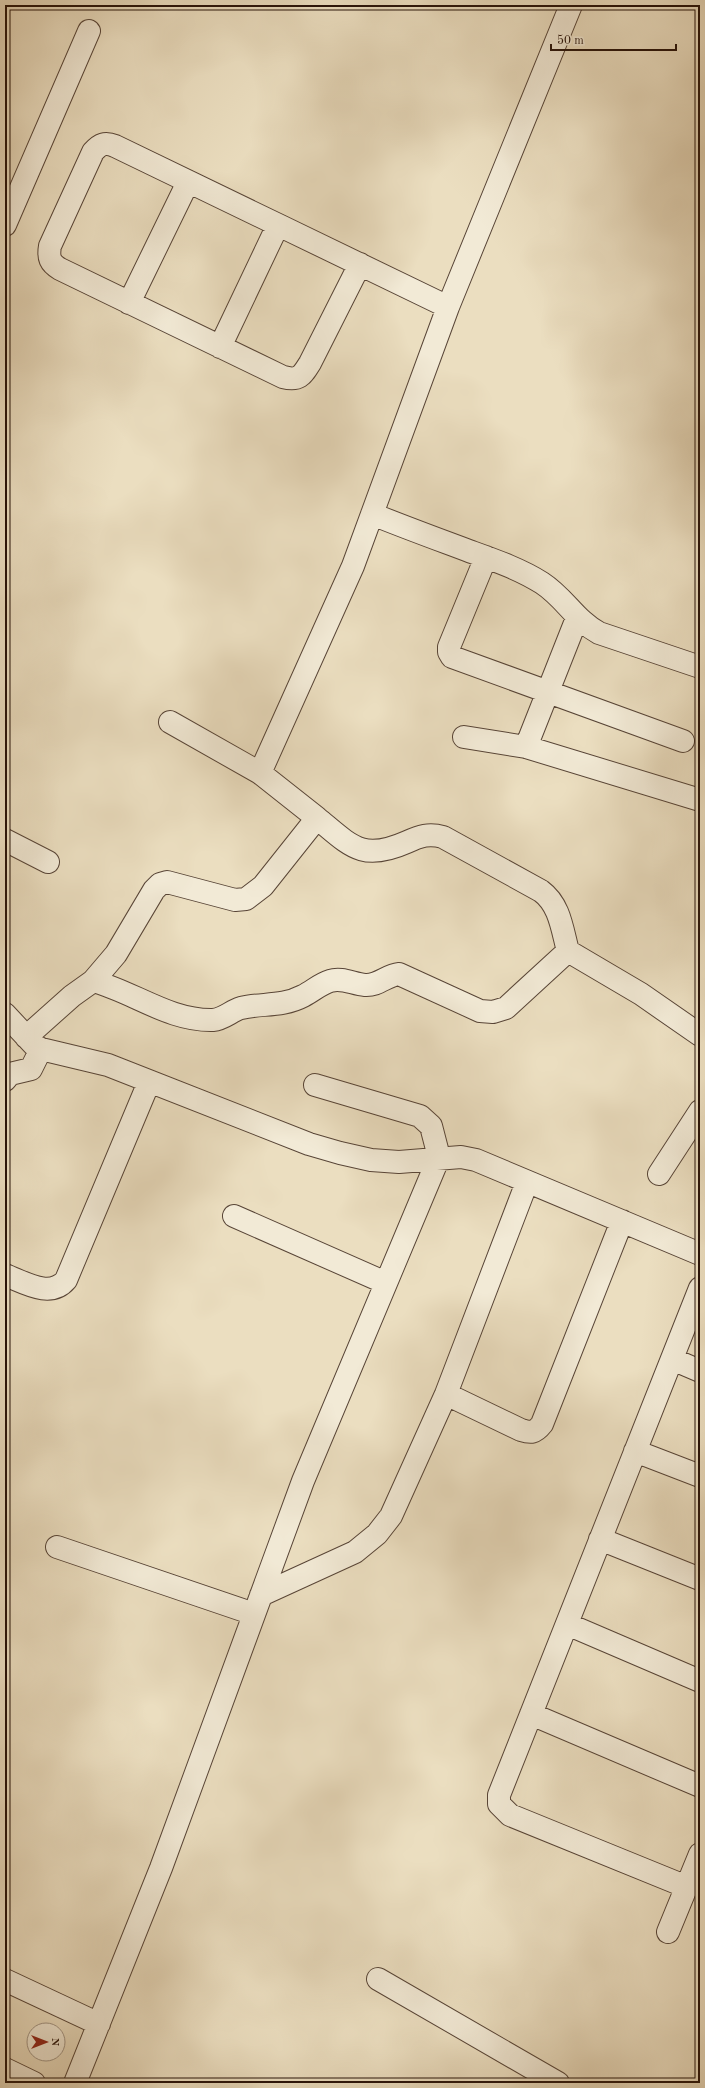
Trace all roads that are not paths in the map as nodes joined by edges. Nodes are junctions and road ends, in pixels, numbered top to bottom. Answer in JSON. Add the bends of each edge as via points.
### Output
{"nodes":[{"id":1,"x":571,"y":5,"type":"edge"},
{"id":2,"x":89,"y":31,"type":"dead end"},
{"id":3,"x":188,"y":182,"type":"junction"},
{"id":4,"x":5,"y":225,"type":"edge"},
{"id":5,"x":278,"y":225,"type":"junction"},
{"id":6,"x":360,"y":264,"type":"junction"},
{"id":7,"x":129,"y":303,"type":"junction"},
{"id":8,"x":448,"y":307,"type":"junction"},
{"id":9,"x":220,"y":347,"type":"junction"},
{"id":10,"x":372,"y":514,"type":"junction"},
{"id":11,"x":486,"y":557,"type":"junction"},
{"id":12,"x":577,"y":618,"type":"junction"},
{"id":13,"x":700,"y":667,"type":"edge"},
{"id":14,"x":548,"y":691,"type":"junction"},
{"id":15,"x":170,"y":722,"type":"dead end"},
{"id":16,"x":464,"y":737,"type":"dead end"},
{"id":17,"x":683,"y":741,"type":"dead end"},
{"id":18,"x":526,"y":747,"type":"junction"},
{"id":19,"x":260,"y":773,"type":"junction"},
{"id":20,"x":700,"y":800,"type":"edge"},
{"id":21,"x":316,"y":818,"type":"junction"},
{"id":22,"x":5,"y":840,"type":"edge"},
{"id":23,"x":48,"y":862,"type":"dead end"},
{"id":24,"x":568,"y":951,"type":"junction"},
{"id":25,"x":93,"y":981,"type":"junction"},
{"id":26,"x":5,"y":1014,"type":"edge"},
{"id":27,"x":700,"y":1035,"type":"edge"},
{"id":28,"x":33,"y":1043,"type":"junction"},
{"id":29,"x":5,"y":1080,"type":"edge"},
{"id":30,"x":149,"y":1082,"type":"junction"},
{"id":31,"x":315,"y":1085,"type":"dead end"},
{"id":32,"x":700,"y":1110,"type":"edge"},
{"id":33,"x":439,"y":1157,"type":"junction"},
{"id":34,"x":659,"y":1174,"type":"dead end"},
{"id":35,"x":527,"y":1182,"type":"junction"},
{"id":36,"x":234,"y":1216,"type":"dead end"},
{"id":37,"x":622,"y":1222,"type":"junction"},
{"id":38,"x":700,"y":1254,"type":"edge"},
{"id":39,"x":5,"y":1275,"type":"edge"},
{"id":40,"x":386,"y":1283,"type":"junction"},
{"id":41,"x":700,"y":1288,"type":"edge"},
{"id":42,"x":672,"y":1359,"type":"junction"},
{"id":43,"x":700,"y":1371,"type":"edge"},
{"id":44,"x":446,"y":1394,"type":"junction"},
{"id":45,"x":636,"y":1451,"type":"junction"},
{"id":46,"x":700,"y":1476,"type":"edge"},
{"id":47,"x":600,"y":1539,"type":"junction"},
{"id":48,"x":57,"y":1547,"type":"dead end"},
{"id":49,"x":700,"y":1579,"type":"edge"},
{"id":50,"x":257,"y":1604,"type":"junction"},
{"id":51,"x":567,"y":1624,"type":"junction"},
{"id":52,"x":700,"y":1681,"type":"edge"},
{"id":53,"x":531,"y":1714,"type":"junction"},
{"id":54,"x":700,"y":1786,"type":"edge"},
{"id":55,"x":700,"y":1854,"type":"edge"},
{"id":56,"x":687,"y":1887,"type":"junction"},
{"id":57,"x":668,"y":1932,"type":"dead end"},
{"id":58,"x":378,"y":1979,"type":"dead end"},
{"id":59,"x":5,"y":1980,"type":"edge"},
{"id":60,"x":99,"y":2024,"type":"junction"},
{"id":61,"x":5,"y":2069,"type":"edge"},
{"id":62,"x":34,"y":2083,"type":"edge"},
{"id":63,"x":75,"y":2083,"type":"edge"},
{"id":64,"x":558,"y":2083,"type":"edge"}],
"edges":[{"from":1,"to":8,"type":"street"},
{"from":2,"to":4,"type":"street"},
{"from":3,"to":5,"type":"street"},
{"from":3,"to":7,"type":"street"},
{"from":3,"to":7,"type":"street","via":[[107,143],[98,145],[93,152],[48,255],[52,265]]},
{"from":5,"to":6,"type":"street"},
{"from":5,"to":9,"type":"street"},
{"from":6,"to":8,"type":"street"},
{"from":6,"to":9,"type":"street","via":[[302,376],[293,380],[283,377]]},
{"from":7,"to":9,"type":"street"},
{"from":8,"to":10,"type":"street"},
{"from":10,"to":11,"type":"street"},
{"from":10,"to":19,"type":"street","via":[[353,566]]},
{"from":11,"to":12,"type":"street","via":[[542,583],[563,600]]},
{"from":11,"to":14,"type":"street","via":[[449,652],[452,657],[459,660]]},
{"from":12,"to":13,"type":"street","via":[[599,633]]},
{"from":12,"to":14,"type":"street"},
{"from":14,"to":17,"type":"street"},
{"from":14,"to":18,"type":"street"},
{"from":15,"to":19,"type":"street"},
{"from":16,"to":18,"type":"street"},
{"from":18,"to":20,"type":"street"},
{"from":19,"to":21,"type":"street"},
{"from":21,"to":24,"type":"street","via":[[356,848],[370,852],[384,851],[422,835],[434,834],[443,837],[550,898],[556,909]]},
{"from":21,"to":25,"type":"street","via":[[263,886],[246,899],[235,900],[168,882],[160,884],[116,954]]},
{"from":22,"to":23,"type":"street"},
{"from":24,"to":25,"type":"street","via":[[506,1008],[493,1012],[480,1011],[399,974],[392,974],[374,984],[366,985],[331,980],[303,996],[274,1005],[242,1008],[214,1020],[167,1012],[110,985]]},
{"from":24,"to":27,"type":"street","via":[[641,994]]},
{"from":25,"to":28,"type":"street","via":[[72,996]]},
{"from":26,"to":28,"type":"street"},
{"from":28,"to":29,"type":"street","via":[[31,1069],[14,1072]]},
{"from":28,"to":30,"type":"street","via":[[108,1066]]},
{"from":30,"to":33,"type":"street","via":[[309,1144],[340,1153],[371,1160],[399,1162]]},
{"from":30,"to":39,"type":"street","via":[[66,1280],[60,1287],[51,1289],[37,1287]]},
{"from":31,"to":33,"type":"street","via":[[420,1116],[431,1126]]},
{"from":32,"to":34,"type":"street"},
{"from":33,"to":35,"type":"street","via":[[476,1160]]},
{"from":33,"to":40,"type":"street"},
{"from":35,"to":37,"type":"street"},
{"from":35,"to":44,"type":"street"},
{"from":36,"to":40,"type":"street"},
{"from":37,"to":38,"type":"street"},
{"from":37,"to":44,"type":"street","via":[[537,1431],[530,1433],[521,1430]]},
{"from":40,"to":50,"type":"street","via":[[303,1481]]},
{"from":41,"to":42,"type":"street"},
{"from":42,"to":43,"type":"street"},
{"from":42,"to":45,"type":"street"},
{"from":44,"to":50,"type":"street","via":[[403,1492],[391,1516],[377,1534],[355,1552]]},
{"from":45,"to":46,"type":"street"},
{"from":45,"to":47,"type":"street"},
{"from":47,"to":49,"type":"street"},
{"from":47,"to":51,"type":"street"},
{"from":48,"to":50,"type":"street"},
{"from":50,"to":60,"type":"street","via":[[164,1861]]},
{"from":51,"to":52,"type":"street"},
{"from":51,"to":53,"type":"street"},
{"from":53,"to":54,"type":"street"},
{"from":53,"to":56,"type":"street","via":[[499,1795],[502,1809],[510,1815]]},
{"from":55,"to":56,"type":"street"},
{"from":56,"to":57,"type":"street"},
{"from":58,"to":64,"type":"street"},
{"from":59,"to":60,"type":"street"},
{"from":60,"to":63,"type":"street"},
{"from":61,"to":62,"type":"street"}]}
